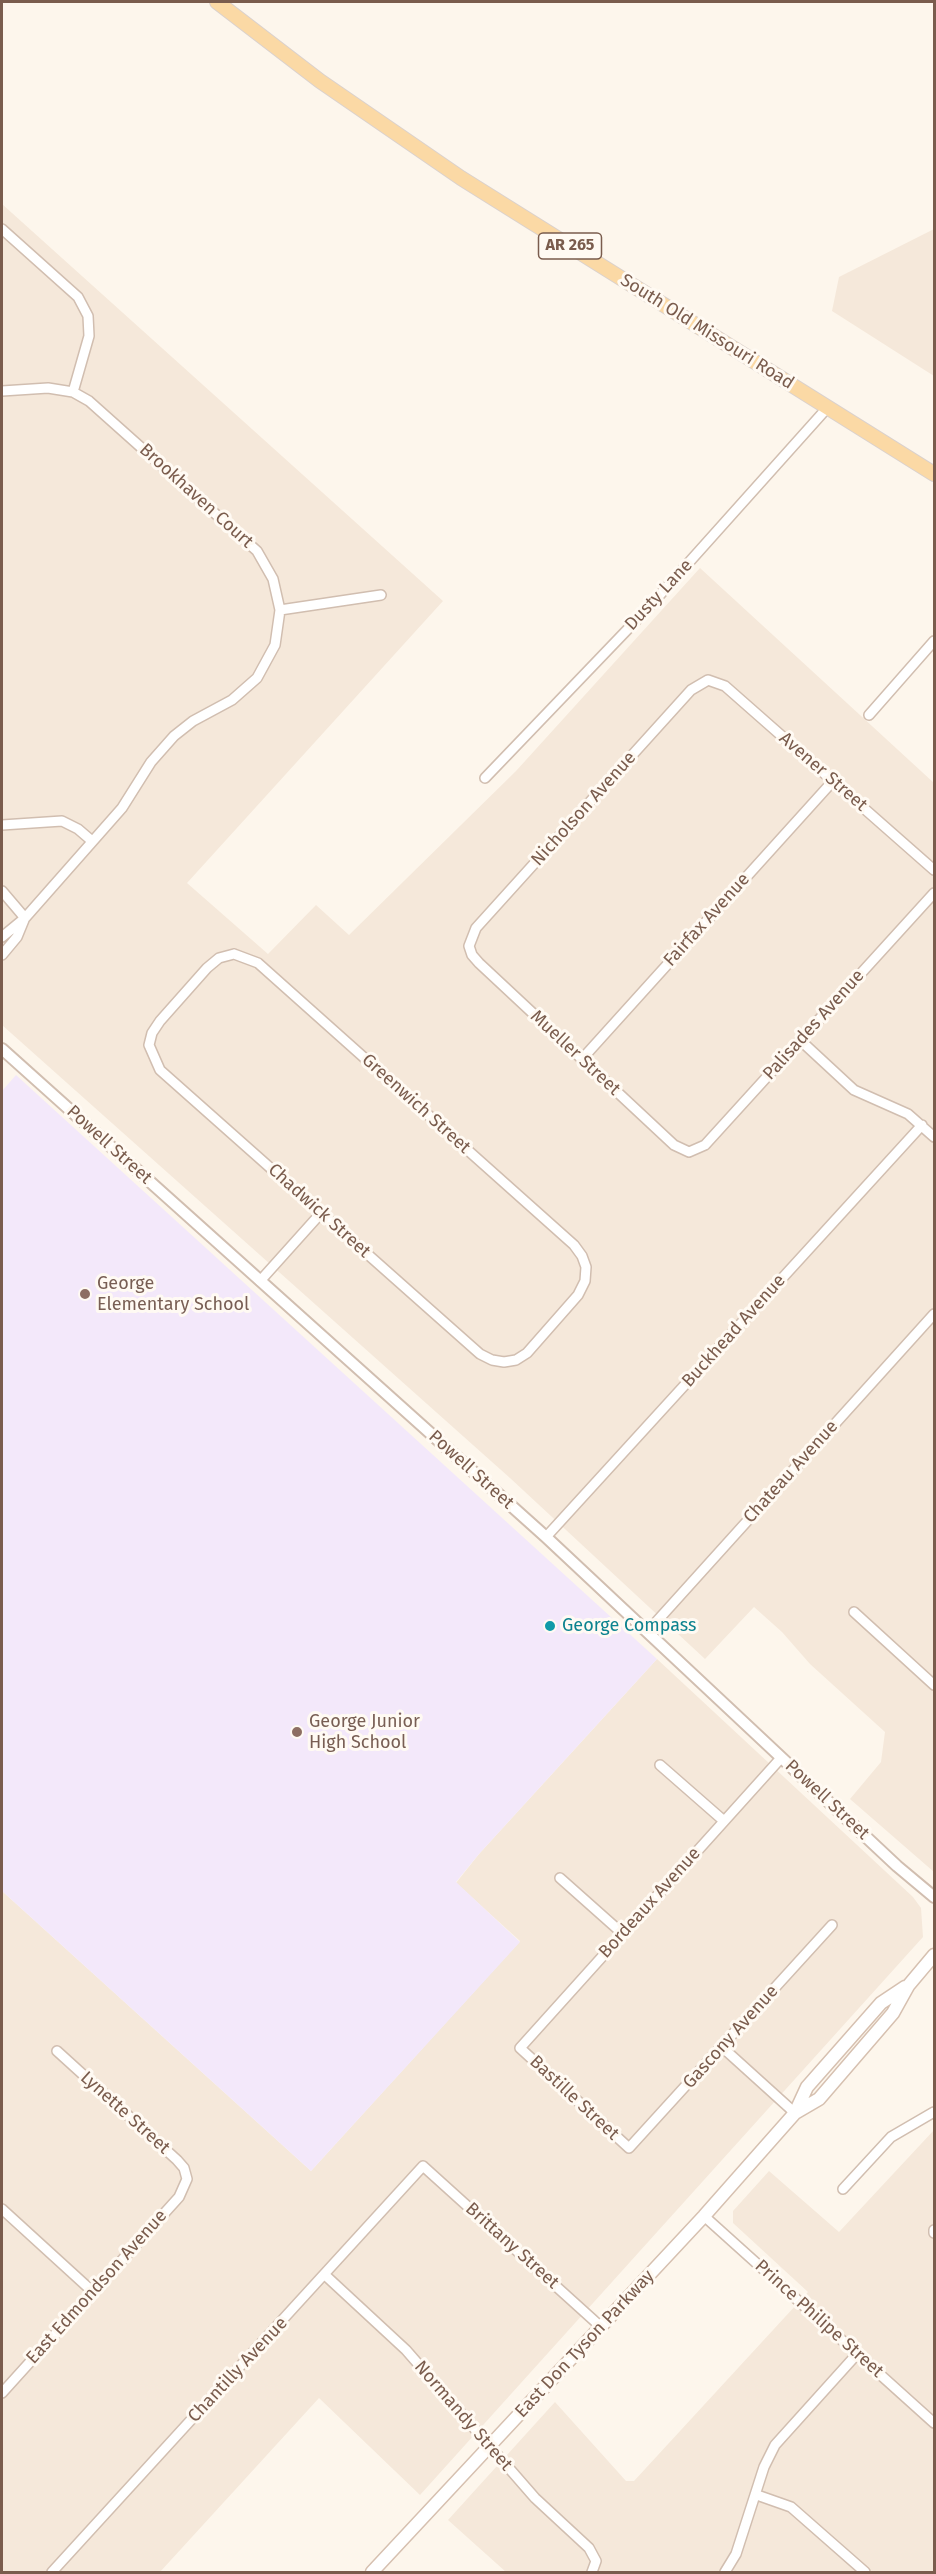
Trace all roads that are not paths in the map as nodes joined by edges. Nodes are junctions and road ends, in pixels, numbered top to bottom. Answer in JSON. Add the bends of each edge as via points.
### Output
{"nodes":[{"id":1,"x":217,"y":2,"type":"edge"},
{"id":2,"x":2,"y":229,"type":"edge"},
{"id":3,"x":2,"y":391,"type":"edge"},
{"id":4,"x":73,"y":392,"type":"junction"},
{"id":5,"x":828,"y":407,"type":"junction"},
{"id":6,"x":934,"y":474,"type":"edge"},
{"id":7,"x":381,"y":595,"type":"dead end"},
{"id":8,"x":280,"y":610,"type":"junction"},
{"id":9,"x":934,"y":641,"type":"edge"},
{"id":10,"x":708,"y":680,"type":"joint"},
{"id":11,"x":869,"y":715,"type":"dead end"},
{"id":12,"x":485,"y":778,"type":"dead end"},
{"id":13,"x":833,"y":781,"type":"junction"},
{"id":14,"x":2,"y":825,"type":"edge"},
{"id":15,"x":92,"y":842,"type":"junction"},
{"id":16,"x":934,"y":870,"type":"edge"},
{"id":17,"x":2,"y":891,"type":"edge"},
{"id":18,"x":934,"y":893,"type":"edge"},
{"id":19,"x":25,"y":918,"type":"junction"},
{"id":20,"x":2,"y":937,"type":"edge"},
{"id":21,"x":469,"y":946,"type":"joint"},
{"id":22,"x":234,"y":954,"type":"joint"},
{"id":23,"x":2,"y":955,"type":"edge"},
{"id":24,"x":800,"y":1040,"type":"junction"},
{"id":25,"x":2,"y":1049,"type":"edge"},
{"id":26,"x":582,"y":1059,"type":"junction"},
{"id":27,"x":921,"y":1125,"type":"junction"},
{"id":28,"x":934,"y":1137,"type":"edge"},
{"id":29,"x":689,"y":1152,"type":"joint"},
{"id":30,"x":321,"y":1213,"type":"junction"},
{"id":31,"x":260,"y":1281,"type":"junction"},
{"id":32,"x":934,"y":1314,"type":"edge"},
{"id":33,"x":504,"y":1362,"type":"joint"},
{"id":34,"x":546,"y":1538,"type":"junction"},
{"id":35,"x":854,"y":1612,"type":"dead end"},
{"id":36,"x":648,"y":1631,"type":"junction"},
{"id":37,"x":934,"y":1685,"type":"edge"},
{"id":38,"x":781,"y":1758,"type":"junction"},
{"id":39,"x":660,"y":1765,"type":"dead end"},
{"id":40,"x":724,"y":1821,"type":"junction"},
{"id":41,"x":560,"y":1878,"type":"dead end"},
{"id":42,"x":934,"y":1897,"type":"edge"},
{"id":43,"x":832,"y":1925,"type":"dead end"},
{"id":44,"x":623,"y":1934,"type":"junction"},
{"id":45,"x":934,"y":1955,"type":"edge"},
{"id":46,"x":722,"y":2047,"type":"junction"},
{"id":47,"x":520,"y":2048,"type":"joint"},
{"id":48,"x":57,"y":2051,"type":"dead end"},
{"id":49,"x":934,"y":2112,"type":"edge"},
{"id":50,"x":795,"y":2113,"type":"junction"},
{"id":51,"x":629,"y":2148,"type":"joint"},
{"id":52,"x":423,"y":2166,"type":"joint"},
{"id":53,"x":187,"y":2179,"type":"joint"},
{"id":54,"x":843,"y":2189,"type":"dead end"},
{"id":55,"x":2,"y":2210,"type":"edge"},
{"id":56,"x":704,"y":2216,"type":"junction"},
{"id":57,"x":325,"y":2275,"type":"junction"},
{"id":58,"x":93,"y":2292,"type":"junction"},
{"id":59,"x":600,"y":2326,"type":"junction"},
{"id":60,"x":857,"y":2354,"type":"junction"},
{"id":61,"x":2,"y":2393,"type":"edge"},
{"id":62,"x":934,"y":2423,"type":"edge"},
{"id":63,"x":490,"y":2446,"type":"junction"},
{"id":64,"x":757,"y":2495,"type":"junction"},
{"id":65,"x":52,"y":2572,"type":"edge"},
{"id":66,"x":372,"y":2572,"type":"edge"},
{"id":67,"x":592,"y":2572,"type":"edge"},
{"id":68,"x":725,"y":2572,"type":"edge"},
{"id":69,"x":865,"y":2572,"type":"edge"}],
"edges":[{"from":1,"to":5,"type":"main road","name":"South Old Missouri Road","number":"AR 265","via":[[320,81],[461,178]]},
{"from":2,"to":4,"type":"street","via":[[78,297],[88,316],[89,336]]},
{"from":3,"to":4,"type":"street","name":"Brookhaven Court","via":[[48,388]]},
{"from":4,"to":8,"type":"street","name":"Brookhaven Court","via":[[89,401],[257,551],[273,579]]},
{"from":5,"to":6,"type":"main road","name":"South Old Missouri Road","number":"AR 265"},
{"from":5,"to":12,"type":"street","name":"Dusty Lane","via":[[649,607]]},
{"from":7,"to":8,"type":"street"},
{"from":8,"to":15,"type":"street","name":"Brookhaven Court","via":[[275,645],[257,678],[232,700],[174,736]]},
{"from":9,"to":11,"type":"street"},
{"from":10,"to":13,"type":"street","name":"Avener Street","via":[[725,686]]},
{"from":10,"to":21,"type":"street","name":"Nicholson Avenue","via":[[691,690],[476,928]]},
{"from":13,"to":16,"type":"street","name":"Avener Street"},
{"from":13,"to":26,"type":"street","name":"Fairfax Avenue"},
{"from":14,"to":15,"type":"street","via":[[62,821]]},
{"from":15,"to":19,"type":"street","name":"Brookhaven Court"},
{"from":17,"to":19,"type":"street"},
{"from":18,"to":24,"type":"street","name":"Palisades Avenue"},
{"from":19,"to":20,"type":"street","name":"Brookhaven Court"},
{"from":19,"to":23,"type":"street","name":"Brookhaven Court","via":[[17,937]]},
{"from":21,"to":26,"type":"street","name":"Mueller Street","via":[[479,963]]},
{"from":22,"to":30,"type":"street","name":"Chadwick Street","via":[[219,958],[207,968],[160,1021],[149,1046],[160,1070]]},
{"from":22,"to":33,"type":"street","name":"Greenwich Street","via":[[247,957],[266,971],[574,1245],[586,1267],[578,1295],[527,1353]]},
{"from":24,"to":27,"type":"street","via":[[854,1090],[908,1113]]},
{"from":24,"to":29,"type":"street","name":"Palisades Avenue","via":[[705,1145]]},
{"from":25,"to":31,"type":"street","name":"Powell Street"},
{"from":26,"to":29,"type":"street","name":"Mueller Street","via":[[674,1145]]},
{"from":27,"to":28,"type":"street"},
{"from":27,"to":34,"type":"street","name":"Buckhead Avenue"},
{"from":30,"to":31,"type":"street"},
{"from":30,"to":33,"type":"street","name":"Chadwick Street","via":[[480,1354]]},
{"from":31,"to":34,"type":"street","name":"Powell Street"},
{"from":32,"to":36,"type":"street","name":"Chateau Avenue"},
{"from":34,"to":36,"type":"street","name":"Powell Street"},
{"from":35,"to":37,"type":"street"},
{"from":36,"to":38,"type":"street","name":"Powell Street"},
{"from":38,"to":40,"type":"street","name":"Bordeaux Avenue"},
{"from":38,"to":42,"type":"street","name":"Powell Street"},
{"from":39,"to":40,"type":"street"},
{"from":40,"to":44,"type":"street","name":"Bordeaux Avenue"},
{"from":41,"to":44,"type":"street"},
{"from":43,"to":46,"type":"street","name":"Gascony Avenue"},
{"from":44,"to":47,"type":"street","name":"Bordeaux Avenue"},
{"from":45,"to":50,"type":"main road","name":"East Don Tyson Parkway","via":[[908,1986],[893,2013],[819,2099]]},
{"from":46,"to":50,"type":"street"},
{"from":46,"to":51,"type":"street","name":"Gascony Avenue"},
{"from":47,"to":51,"type":"street","name":"Bastille Street"},
{"from":48,"to":53,"type":"street","name":"Lynette Street","via":[[177,2160]]},
{"from":49,"to":54,"type":"street","via":[[891,2137]]},
{"from":50,"to":56,"type":"main road","name":"East Don Tyson Parkway"},
{"from":52,"to":57,"type":"street","name":"Chantilly Avenue"},
{"from":52,"to":59,"type":"street","name":"Brittany Street"},
{"from":53,"to":58,"type":"street","name":"East Edmondson Avenue","via":[[179,2197]]},
{"from":55,"to":58,"type":"street"},
{"from":56,"to":59,"type":"main road","name":"East Don Tyson Parkway"},
{"from":56,"to":60,"type":"street","name":"Prince Philipe Street"},
{"from":57,"to":63,"type":"street","name":"Normandy Street","via":[[406,2350]]},
{"from":57,"to":65,"type":"street","name":"Chantilly Avenue"},
{"from":58,"to":61,"type":"street","name":"East Edmondson Avenue"},
{"from":59,"to":63,"type":"main road","name":"East Don Tyson Parkway"},
{"from":60,"to":62,"type":"street","name":"Prince Philipe Street"},
{"from":60,"to":64,"type":"street","via":[[775,2445]]},
{"from":63,"to":66,"type":"main road","name":"East Don Tyson Parkway"},
{"from":63,"to":67,"type":"street","name":"Normandy Street","via":[[535,2498],[589,2548],[596,2561]]},
{"from":64,"to":68,"type":"street","via":[[736,2554]]},
{"from":64,"to":69,"type":"street","via":[[791,2507]]}]}
